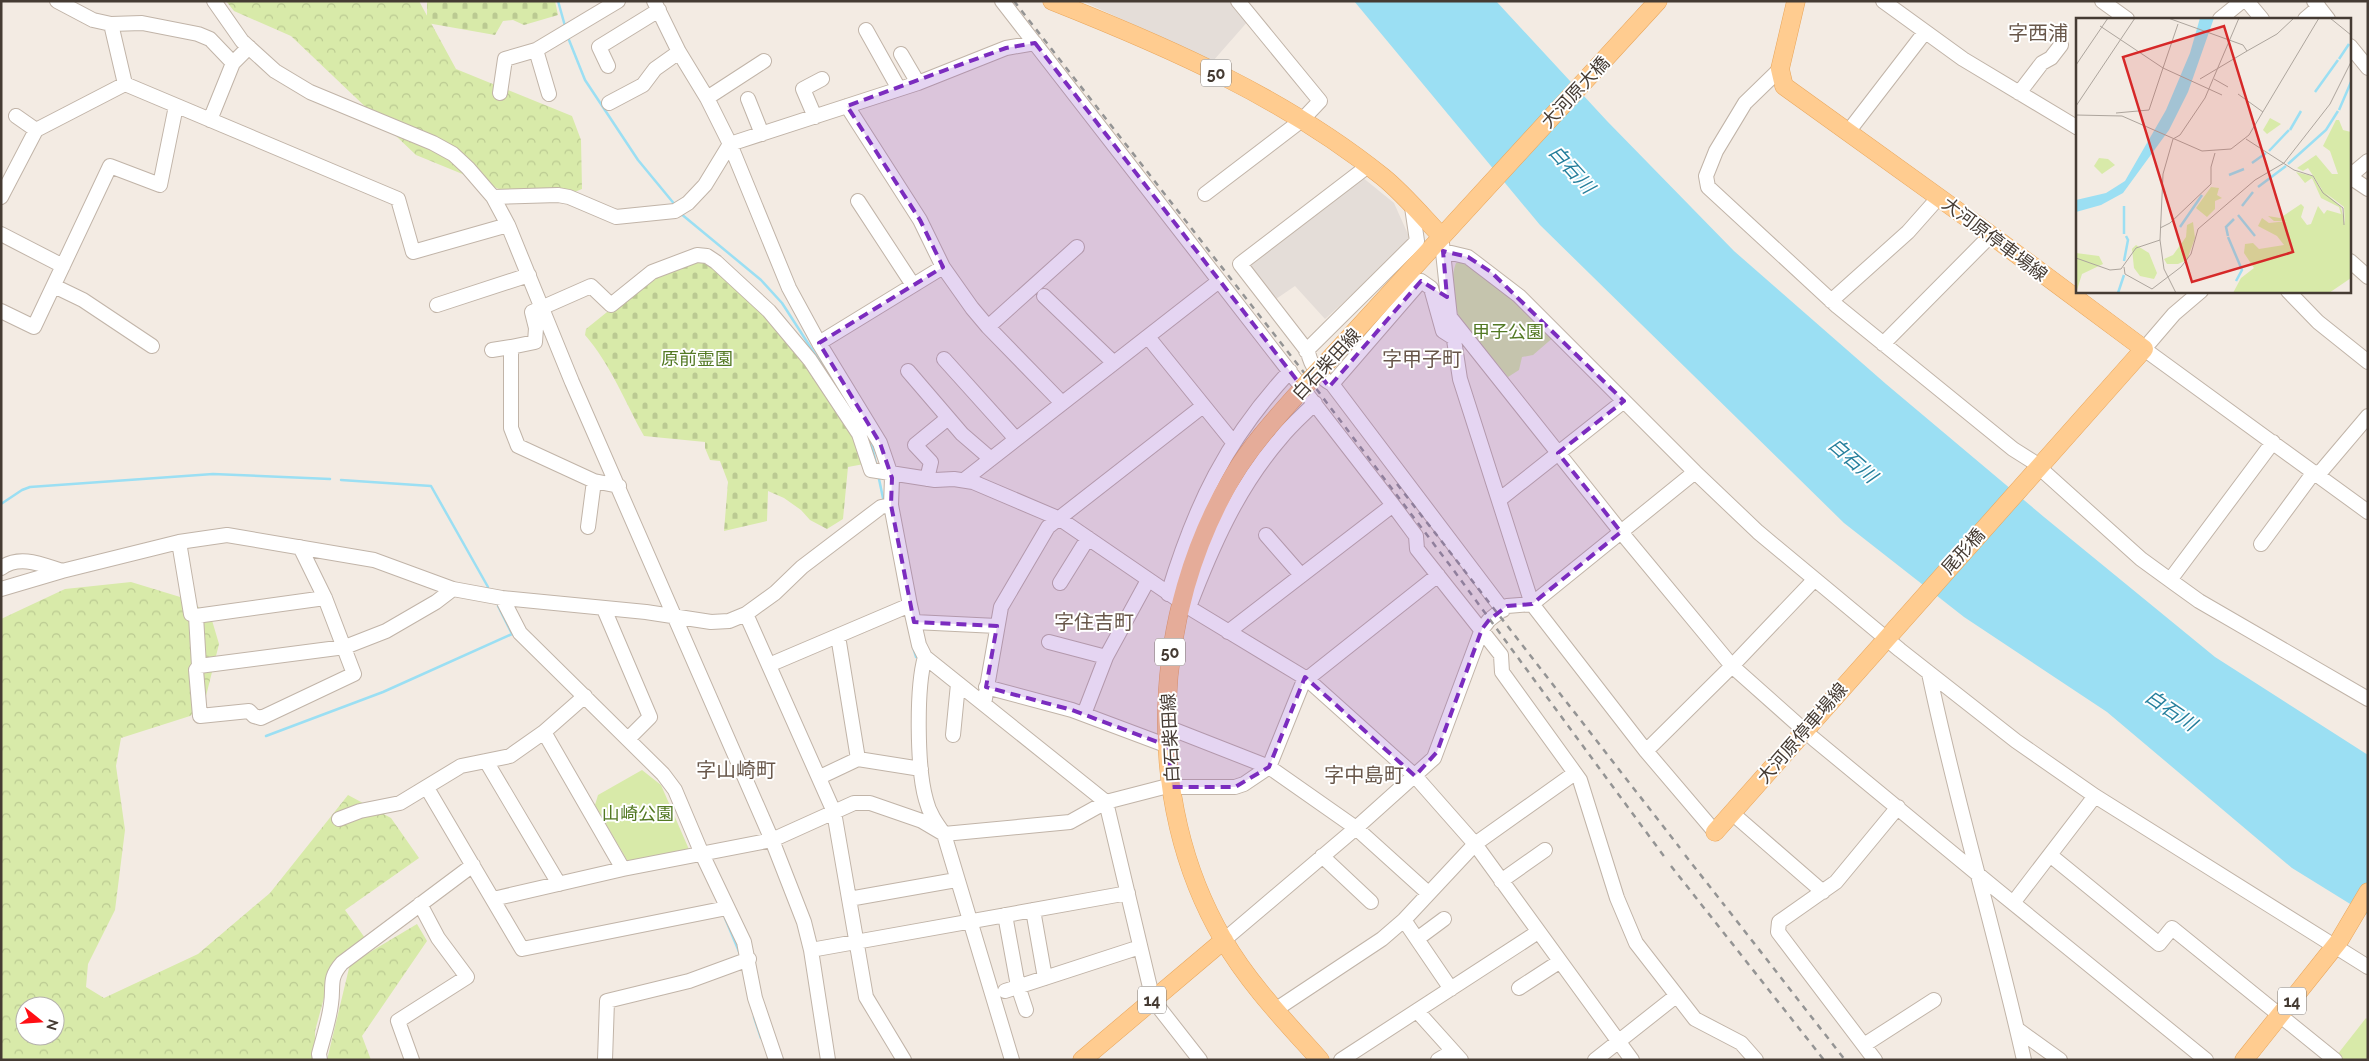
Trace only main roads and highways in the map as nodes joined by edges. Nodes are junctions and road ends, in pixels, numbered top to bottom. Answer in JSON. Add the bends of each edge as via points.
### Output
{"nodes":[{"id":1,"x":1052,"y":1,"type":"edge"},
{"id":2,"x":1658,"y":1,"type":"edge"},
{"id":3,"x":1796,"y":1,"type":"edge"},
{"id":4,"x":1445,"y":238,"type":"junction"},
{"id":5,"x":2077,"y":294,"type":"edge"},
{"id":6,"x":2037,"y":468,"type":"joint"},
{"id":7,"x":1888,"y":635,"type":"joint"},
{"id":8,"x":1715,"y":832,"type":"road end"},
{"id":9,"x":2368,"y":892,"type":"edge"},
{"id":10,"x":1224,"y":940,"type":"junction"},
{"id":11,"x":1082,"y":1060,"type":"edge"},
{"id":12,"x":1320,"y":1060,"type":"edge"},
{"id":13,"x":2244,"y":1060,"type":"edge"}],
"edges":[{"from":1,"to":4,"type":"main road","number":"50","via":[[1192,62],[1302,120],[1385,178]]},
{"from":2,"to":4,"type":"main road","name":"大河原大橋"},
{"from":3,"to":5,"type":"main road","name":"大河原停車場線","via":[[1780,69],[1784,86]]},
{"from":4,"to":10,"type":"main road","name":"白石柴田線","number":"50","bridge":true,"via":[[1256,442],[1212,514],[1179,601],[1167,682],[1172,786],[1190,865]]},
{"from":5,"to":6,"type":"main road","name":"大河原停車場線","via":[[2144,348]]},
{"from":6,"to":7,"type":"main road","name":"尾形橋"},
{"from":7,"to":8,"type":"main road","name":"大河原停車場線"},
{"from":9,"to":13,"type":"main road","number":"14","via":[[2336,944]]},
{"from":10,"to":11,"type":"main road","number":"14"},
{"from":10,"to":12,"type":"main road","name":"白石柴田線","via":[[1250,979]]}]}
